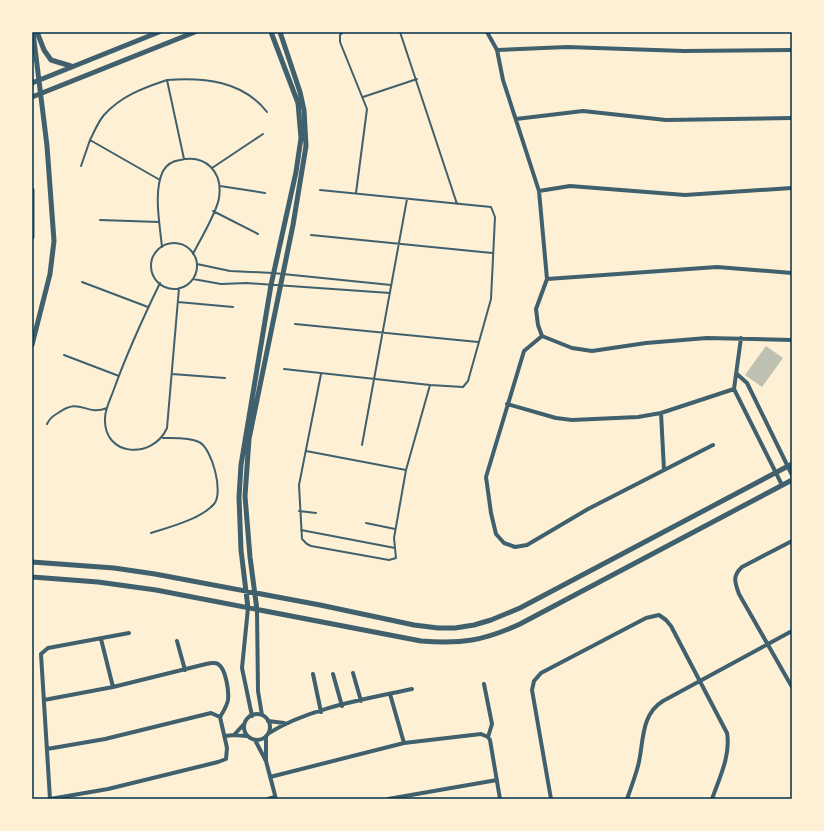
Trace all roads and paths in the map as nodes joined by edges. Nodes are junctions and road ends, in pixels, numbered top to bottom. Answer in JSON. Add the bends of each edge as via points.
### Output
{"nodes":[{"id":1,"x":33,"y":32,"type":"edge"},
{"id":2,"x":37,"y":32,"type":"edge"},
{"id":3,"x":159,"y":32,"type":"edge"},
{"id":4,"x":195,"y":32,"type":"edge"},
{"id":5,"x":271,"y":32,"type":"edge"},
{"id":6,"x":280,"y":32,"type":"edge"},
{"id":7,"x":343,"y":32,"type":"edge"},
{"id":8,"x":400,"y":32,"type":"edge"},
{"id":9,"x":487,"y":32,"type":"edge"},
{"id":10,"x":497,"y":50,"type":"junction"},
{"id":11,"x":792,"y":50,"type":"edge"},
{"id":12,"x":72,"y":66,"type":"junction"},
{"id":13,"x":40,"y":79,"type":"junction"},
{"id":14,"x":417,"y":79,"type":"junction"},
{"id":15,"x":167,"y":80,"type":"junction"},
{"id":16,"x":32,"y":83,"type":"edge"},
{"id":17,"x":42,"y":93,"type":"junction"},
{"id":18,"x":32,"y":97,"type":"edge"},
{"id":19,"x":363,"y":97,"type":"junction"},
{"id":20,"x":267,"y":112,"type":"dead end"},
{"id":21,"x":516,"y":118,"type":"junction"},
{"id":22,"x":792,"y":118,"type":"edge"},
{"id":23,"x":263,"y":134,"type":"dead end"},
{"id":24,"x":90,"y":140,"type":"junction"},
{"id":25,"x":184,"y":159,"type":"junction"},
{"id":26,"x":81,"y":166,"type":"dead end"},
{"id":27,"x":212,"y":168,"type":"junction"},
{"id":28,"x":160,"y":180,"type":"junction"},
{"id":29,"x":220,"y":186,"type":"junction"},
{"id":30,"x":792,"y":188,"type":"edge"},
{"id":31,"x":32,"y":190,"type":"edge"},
{"id":32,"x":320,"y":190,"type":"dead end"},
{"id":33,"x":539,"y":191,"type":"junction"},
{"id":34,"x":264,"y":193,"type":"dead end"},
{"id":35,"x":356,"y":194,"type":"junction"},
{"id":36,"x":407,"y":199,"type":"junction"},
{"id":37,"x":457,"y":204,"type":"junction"},
{"id":38,"x":213,"y":211,"type":"junction"},
{"id":39,"x":100,"y":220,"type":"dead end"},
{"id":40,"x":159,"y":222,"type":"junction"},
{"id":41,"x":258,"y":234,"type":"dead end"},
{"id":42,"x":311,"y":236,"type":"dead end"},
{"id":43,"x":32,"y":237,"type":"edge"},
{"id":44,"x":398,"y":244,"type":"junction"},
{"id":45,"x":162,"y":247,"type":"junction"},
{"id":46,"x":492,"y":253,"type":"junction"},
{"id":47,"x":193,"y":254,"type":"junction"},
{"id":48,"x":197,"y":264,"type":"junction"},
{"id":49,"x":273,"y":273,"type":"junction"},
{"id":50,"x":792,"y":273,"type":"edge"},
{"id":51,"x":283,"y":274,"type":"junction"},
{"id":52,"x":193,"y":279,"type":"junction"},
{"id":53,"x":548,"y":279,"type":"junction"},
{"id":54,"x":82,"y":282,"type":"dead end"},
{"id":55,"x":160,"y":283,"type":"junction"},
{"id":56,"x":271,"y":285,"type":"junction"},
{"id":57,"x":391,"y":285,"type":"junction"},
{"id":58,"x":281,"y":286,"type":"junction"},
{"id":59,"x":179,"y":288,"type":"junction"},
{"id":60,"x":390,"y":293,"type":"junction"},
{"id":61,"x":178,"y":302,"type":"junction"},
{"id":62,"x":148,"y":307,"type":"junction"},
{"id":63,"x":233,"y":307,"type":"dead end"},
{"id":64,"x":295,"y":324,"type":"dead end"},
{"id":65,"x":383,"y":333,"type":"junction"},
{"id":66,"x":542,"y":336,"type":"junction"},
{"id":67,"x":741,"y":338,"type":"junction"},
{"id":68,"x":792,"y":340,"type":"edge"},
{"id":69,"x":478,"y":342,"type":"junction"},
{"id":70,"x":32,"y":345,"type":"edge"},
{"id":71,"x":64,"y":355,"type":"dead end"},
{"id":72,"x":284,"y":369,"type":"dead end"},
{"id":73,"x":172,"y":374,"type":"junction"},
{"id":74,"x":321,"y":374,"type":"junction"},
{"id":75,"x":737,"y":374,"type":"junction"},
{"id":76,"x":119,"y":376,"type":"junction"},
{"id":77,"x":225,"y":378,"type":"dead end"},
{"id":78,"x":375,"y":379,"type":"junction"},
{"id":79,"x":430,"y":385,"type":"junction"},
{"id":80,"x":734,"y":389,"type":"junction"},
{"id":81,"x":507,"y":404,"type":"junction"},
{"id":82,"x":107,"y":408,"type":"junction"},
{"id":83,"x":661,"y":413,"type":"junction"},
{"id":84,"x":47,"y":424,"type":"dead end"},
{"id":85,"x":163,"y":438,"type":"junction"},
{"id":86,"x":362,"y":445,"type":"dead end"},
{"id":87,"x":713,"y":445,"type":"dead end"},
{"id":88,"x":306,"y":451,"type":"junction"},
{"id":89,"x":790,"y":465,"type":"edge"},
{"id":90,"x":406,"y":470,"type":"junction"},
{"id":91,"x":664,"y":470,"type":"junction"},
{"id":92,"x":776,"y":472,"type":"junction"},
{"id":93,"x":792,"y":475,"type":"edge"},
{"id":94,"x":792,"y":480,"type":"edge"},
{"id":95,"x":782,"y":485,"type":"junction"},
{"id":96,"x":299,"y":511,"type":"junction"},
{"id":97,"x":316,"y":513,"type":"dead end"},
{"id":98,"x":366,"y":523,"type":"dead end"},
{"id":99,"x":395,"y":529,"type":"junction"},
{"id":100,"x":301,"y":530,"type":"junction"},
{"id":101,"x":151,"y":534,"type":"dead end"},
{"id":102,"x":792,"y":541,"type":"edge"},
{"id":103,"x":395,"y":548,"type":"junction"},
{"id":104,"x":32,"y":562,"type":"edge"},
{"id":105,"x":32,"y":577,"type":"edge"},
{"id":106,"x":247,"y":592,"type":"junction"},
{"id":107,"x":256,"y":594,"type":"junction"},
{"id":108,"x":248,"y":608,"type":"junction"},
{"id":109,"x":257,"y":610,"type":"junction"},
{"id":110,"x":792,"y":632,"type":"edge"},
{"id":111,"x":129,"y":633,"type":"dead end"},
{"id":112,"x":101,"y":639,"type":"junction"},
{"id":113,"x":177,"y":641,"type":"dead end"},
{"id":114,"x":768,"y":643,"type":"junction"},
{"id":115,"x":185,"y":670,"type":"junction"},
{"id":116,"x":353,"y":673,"type":"dead end"},
{"id":117,"x":313,"y":674,"type":"dead end"},
{"id":118,"x":333,"y":674,"type":"dead end"},
{"id":119,"x":699,"y":681,"type":"junction"},
{"id":120,"x":484,"y":684,"type":"dead end"},
{"id":121,"x":792,"y":687,"type":"edge"},
{"id":122,"x":113,"y":688,"type":"junction"},
{"id":123,"x":412,"y":689,"type":"dead end"},
{"id":124,"x":390,"y":694,"type":"junction"},
{"id":125,"x":44,"y":700,"type":"junction"},
{"id":126,"x":361,"y":701,"type":"junction"},
{"id":127,"x":342,"y":706,"type":"junction"},
{"id":128,"x":320,"y":712,"type":"junction"},
{"id":129,"x":262,"y":715,"type":"junction"},
{"id":130,"x":252,"y":716,"type":"junction"},
{"id":131,"x":220,"y":717,"type":"junction"},
{"id":132,"x":268,"y":721,"type":"junction"},
{"id":133,"x":284,"y":723,"type":"junction"},
{"id":134,"x":244,"y":724,"type":"junction"},
{"id":135,"x":234,"y":734,"type":"junction"},
{"id":136,"x":268,"y":735,"type":"junction"},
{"id":137,"x":225,"y":736,"type":"junction"},
{"id":138,"x":247,"y":736,"type":"junction"},
{"id":139,"x":488,"y":736,"type":"junction"},
{"id":140,"x":255,"y":740,"type":"junction"},
{"id":141,"x":404,"y":743,"type":"junction"},
{"id":142,"x":47,"y":749,"type":"junction"},
{"id":143,"x":266,"y":761,"type":"junction"},
{"id":144,"x":270,"y":777,"type":"junction"},
{"id":145,"x":497,"y":780,"type":"junction"},
{"id":146,"x":275,"y":798,"type":"edge"},
{"id":147,"x":50,"y":799,"type":"edge"},
{"id":148,"x":268,"y":799,"type":"edge"},
{"id":149,"x":388,"y":799,"type":"edge"},
{"id":150,"x":500,"y":799,"type":"edge"},
{"id":151,"x":551,"y":799,"type":"edge"},
{"id":152,"x":627,"y":799,"type":"edge"},
{"id":153,"x":712,"y":799,"type":"edge"}],
"edges":[{"from":1,"to":13,"type":"street"},
{"from":2,"to":12,"type":"street","via":[[51,60]]},
{"from":3,"to":12,"type":"street"},
{"from":4,"to":17,"type":"street"},
{"from":5,"to":49,"type":"street","via":[[298,103],[301,138],[296,172]]},
{"from":6,"to":51,"type":"street","via":[[298,82],[306,132],[303,168]]},
{"from":7,"to":19,"type":"lane","via":[[340,35],[340,42]]},
{"from":8,"to":14,"type":"lane"},
{"from":9,"to":10,"type":"street"},
{"from":10,"to":11,"type":"street","via":[[567,47],[684,51]]},
{"from":10,"to":21,"type":"street","via":[[503,80]]},
{"from":12,"to":13,"type":"street"},
{"from":13,"to":16,"type":"street"},
{"from":13,"to":17,"type":"street"},
{"from":14,"to":19,"type":"lane"},
{"from":14,"to":37,"type":"lane"},
{"from":15,"to":20,"type":"lane","via":[[203,79],[222,83],[250,95]]},
{"from":15,"to":24,"type":"lane","via":[[140,89],[122,100],[104,116]]},
{"from":15,"to":25,"type":"lane"},
{"from":17,"to":18,"type":"street"},
{"from":17,"to":70,"type":"street","via":[[54,241],[50,274]]},
{"from":19,"to":35,"type":"lane","via":[[367,114]]},
{"from":21,"to":22,"type":"street","via":[[583,111],[666,120]]},
{"from":21,"to":33,"type":"street"},
{"from":23,"to":27,"type":"lane"},
{"from":24,"to":26,"type":"lane"},
{"from":24,"to":28,"type":"lane"},
{"from":25,"to":27,"type":"lane","via":[[200,160]]},
{"from":25,"to":28,"type":"lane","via":[[168,164]]},
{"from":27,"to":29,"type":"lane"},
{"from":28,"to":40,"type":"lane"},
{"from":29,"to":34,"type":"lane"},
{"from":29,"to":38,"type":"lane","via":[[219,200]]},
{"from":30,"to":33,"type":"street","via":[[685,195],[570,186]]},
{"from":31,"to":43,"type":"street"},
{"from":32,"to":35,"type":"lane"},
{"from":33,"to":53,"type":"street"},
{"from":35,"to":36,"type":"lane"},
{"from":36,"to":37,"type":"lane"},
{"from":36,"to":44,"type":"lane"},
{"from":37,"to":46,"type":"lane","via":[[484,206],[494,210]]},
{"from":38,"to":41,"type":"lane"},
{"from":38,"to":47,"type":"lane"},
{"from":39,"to":40,"type":"lane"},
{"from":40,"to":45,"type":"lane"},
{"from":42,"to":44,"type":"lane"},
{"from":44,"to":46,"type":"lane"},
{"from":44,"to":57,"type":"lane"},
{"from":45,"to":47,"type":"lane","via":[[177,243]]},
{"from":45,"to":55,"type":"lane","via":[[152,259],[151,266],[152,273]]},
{"from":46,"to":69,"type":"lane","via":[[491,299]]},
{"from":47,"to":48,"type":"lane"},
{"from":48,"to":49,"type":"lane","via":[[230,271]]},
{"from":48,"to":52,"type":"lane"},
{"from":49,"to":51,"type":"lane"},
{"from":49,"to":56,"type":"street"},
{"from":50,"to":53,"type":"street","via":[[712,268]]},
{"from":51,"to":57,"type":"lane"},
{"from":51,"to":58,"type":"street"},
{"from":52,"to":56,"type":"lane","via":[[221,284]]},
{"from":52,"to":59,"type":"lane"},
{"from":53,"to":66,"type":"street","via":[[536,309]]},
{"from":54,"to":62,"type":"lane"},
{"from":55,"to":59,"type":"lane","via":[[167,288]]},
{"from":55,"to":62,"type":"lane"},
{"from":56,"to":58,"type":"lane"},
{"from":56,"to":106,"type":"street","via":[[244,439],[239,488],[241,550]]},
{"from":57,"to":60,"type":"lane"},
{"from":58,"to":60,"type":"lane"},
{"from":58,"to":107,"type":"street","via":[[249,439],[246,467],[248,535]]},
{"from":59,"to":61,"type":"lane"},
{"from":60,"to":65,"type":"lane"},
{"from":61,"to":63,"type":"lane"},
{"from":61,"to":73,"type":"lane"},
{"from":62,"to":76,"type":"lane"},
{"from":64,"to":65,"type":"lane"},
{"from":65,"to":69,"type":"lane"},
{"from":65,"to":78,"type":"lane"},
{"from":66,"to":67,"type":"street","via":[[572,348],[592,351],[651,342],[715,337]]},
{"from":66,"to":81,"type":"street","via":[[524,351]]},
{"from":67,"to":68,"type":"street"},
{"from":67,"to":75,"type":"street"},
{"from":69,"to":79,"type":"lane","via":[[466,385],[460,388]]},
{"from":71,"to":76,"type":"lane"},
{"from":72,"to":74,"type":"lane"},
{"from":73,"to":77,"type":"lane"},
{"from":73,"to":85,"type":"lane","via":[[169,418]]},
{"from":74,"to":78,"type":"lane"},
{"from":74,"to":88,"type":"lane"},
{"from":75,"to":80,"type":"street"},
{"from":75,"to":89,"type":"street","via":[[747,383]]},
{"from":76,"to":82,"type":"lane"},
{"from":78,"to":79,"type":"lane"},
{"from":78,"to":86,"type":"lane"},
{"from":79,"to":90,"type":"lane"},
{"from":80,"to":83,"type":"street"},
{"from":80,"to":92,"type":"street"},
{"from":81,"to":83,"type":"street","via":[[572,420]]},
{"from":81,"to":91,"type":"street","via":[[486,482],[496,534],[509,546],[527,545],[588,509]]},
{"from":82,"to":84,"type":"lane","via":[[93,412],[77,406],[68,406],[50,418]]},
{"from":82,"to":85,"type":"lane","via":[[105,418],[109,436],[120,446],[134,450],[144,449]]},
{"from":83,"to":91,"type":"street"},
{"from":85,"to":101,"type":"lane","via":[[182,438],[203,444],[214,465],[218,496],[213,505],[199,514],[181,524]]},
{"from":87,"to":91,"type":"street"},
{"from":88,"to":90,"type":"lane"},
{"from":88,"to":96,"type":"lane","via":[[298,485]]},
{"from":89,"to":92,"type":"street"},
{"from":89,"to":93,"type":"street"},
{"from":90,"to":99,"type":"lane"},
{"from":92,"to":95,"type":"street"},
{"from":92,"to":107,"type":"street","via":[[520,608],[474,625],[455,628],[414,625]]},
{"from":94,"to":95,"type":"street"},
{"from":95,"to":109,"type":"street","via":[[520,624],[483,638],[450,644],[421,641]]},
{"from":96,"to":97,"type":"lane"},
{"from":96,"to":100,"type":"lane"},
{"from":98,"to":99,"type":"lane"},
{"from":99,"to":103,"type":"lane"},
{"from":100,"to":103,"type":"lane"},
{"from":100,"to":103,"type":"lane","via":[[304,542],[311,546],[392,560],[396,556]]},
{"from":102,"to":114,"type":"street","via":[[742,567],[735,576],[734,581],[740,594]]},
{"from":104,"to":106,"type":"street","via":[[114,568]]},
{"from":105,"to":108,"type":"street","via":[[156,590]]},
{"from":106,"to":107,"type":"street"},
{"from":106,"to":108,"type":"street"},
{"from":107,"to":109,"type":"street"},
{"from":108,"to":109,"type":"street"},
{"from":108,"to":130,"type":"street","via":[[242,668]]},
{"from":109,"to":129,"type":"street","via":[[258,695]]},
{"from":110,"to":114,"type":"street"},
{"from":111,"to":112,"type":"street"},
{"from":112,"to":122,"type":"street"},
{"from":112,"to":125,"type":"street","via":[[44,649],[40,658]]},
{"from":113,"to":115,"type":"street"},
{"from":114,"to":119,"type":"street"},
{"from":114,"to":121,"type":"street"},
{"from":115,"to":122,"type":"street"},
{"from":115,"to":131,"type":"street","via":[[212,663],[222,668],[228,696]]},
{"from":116,"to":126,"type":"street"},
{"from":117,"to":128,"type":"street"},
{"from":118,"to":127,"type":"street"},
{"from":119,"to":151,"type":"street","via":[[671,626],[659,615],[646,618],[541,673],[534,681],[532,690]]},
{"from":119,"to":152,"type":"street","via":[[658,704],[650,712]]},
{"from":119,"to":153,"type":"street","via":[[725,727],[728,740]]},
{"from":120,"to":139,"type":"street","via":[[492,720]]},
{"from":122,"to":125,"type":"street"},
{"from":123,"to":124,"type":"street"},
{"from":124,"to":126,"type":"street"},
{"from":124,"to":141,"type":"street"},
{"from":125,"to":142,"type":"street"},
{"from":126,"to":127,"type":"street"},
{"from":127,"to":128,"type":"street"},
{"from":128,"to":133,"type":"street"},
{"from":129,"to":130,"type":"street"},
{"from":129,"to":132,"type":"street"},
{"from":130,"to":134,"type":"street"},
{"from":131,"to":137,"type":"street"},
{"from":131,"to":142,"type":"street","via":[[211,713],[105,739]]},
{"from":132,"to":133,"type":"street"},
{"from":132,"to":136,"type":"street"},
{"from":133,"to":136,"type":"street"},
{"from":134,"to":135,"type":"street"},
{"from":134,"to":138,"type":"street"},
{"from":135,"to":137,"type":"street"},
{"from":135,"to":138,"type":"street"},
{"from":136,"to":140,"type":"street"},
{"from":136,"to":143,"type":"street"},
{"from":137,"to":147,"type":"street","via":[[228,753],[222,761],[108,789]]},
{"from":138,"to":140,"type":"street"},
{"from":139,"to":141,"type":"street","via":[[481,734]]},
{"from":139,"to":145,"type":"street"},
{"from":140,"to":143,"type":"street"},
{"from":141,"to":144,"type":"street"},
{"from":142,"to":147,"type":"street"},
{"from":143,"to":144,"type":"street"},
{"from":144,"to":146,"type":"street"},
{"from":145,"to":149,"type":"street"},
{"from":145,"to":150,"type":"street"},
{"from":146,"to":148,"type":"street"}]}
